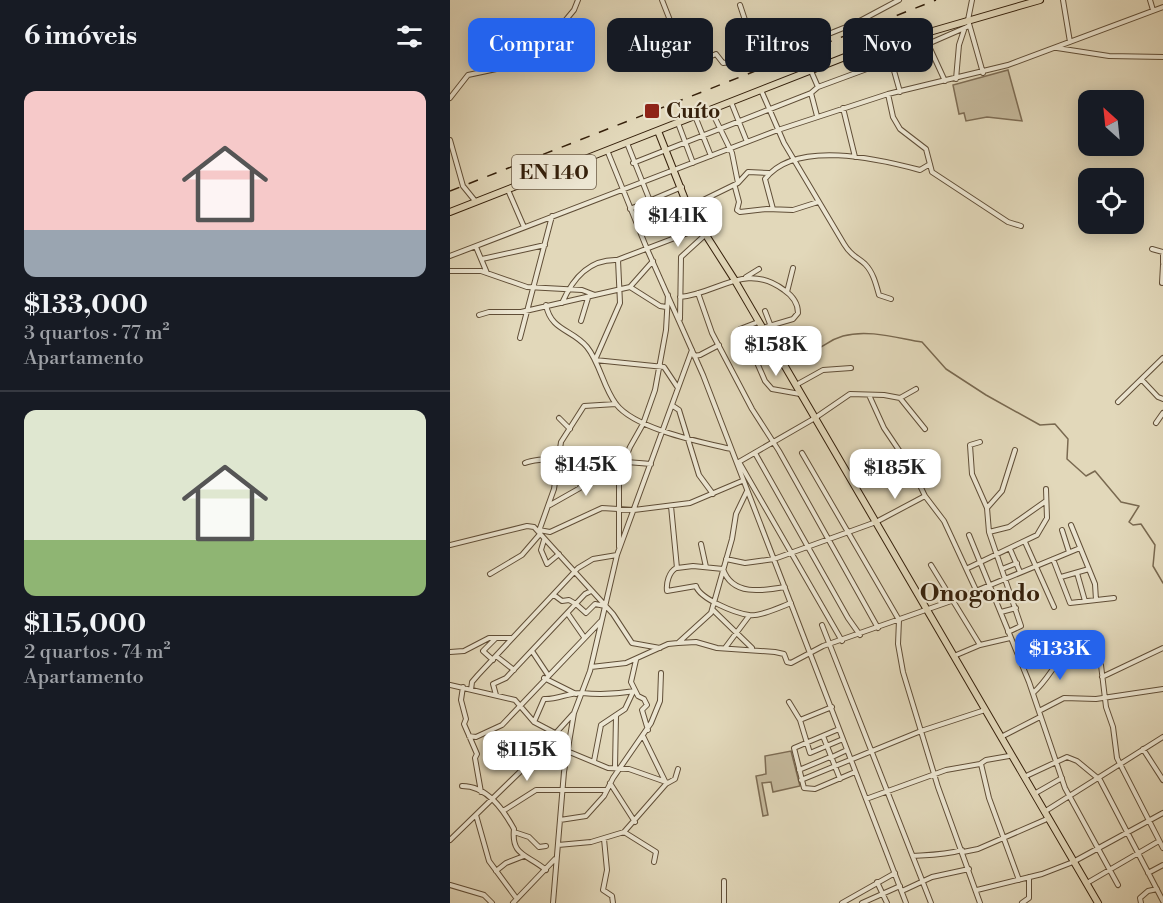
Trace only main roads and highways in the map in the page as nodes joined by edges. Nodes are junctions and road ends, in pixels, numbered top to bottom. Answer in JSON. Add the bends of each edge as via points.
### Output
{"nodes":[{"id":1,"x":1040,"y":0,"type":"edge"},
{"id":2,"x":659,"y":130,"type":"junction"},
{"id":3,"x":450,"y":212,"type":"edge"},
{"id":4,"x":1098,"y":903,"type":"edge"}],
"edges":[{"from":1,"to":2,"type":"main road","via":[[850,55]]},
{"from":2,"to":3,"type":"main road","number":"EN 140"},
{"from":2,"to":4,"type":"main road","via":[[696,220]]}]}
